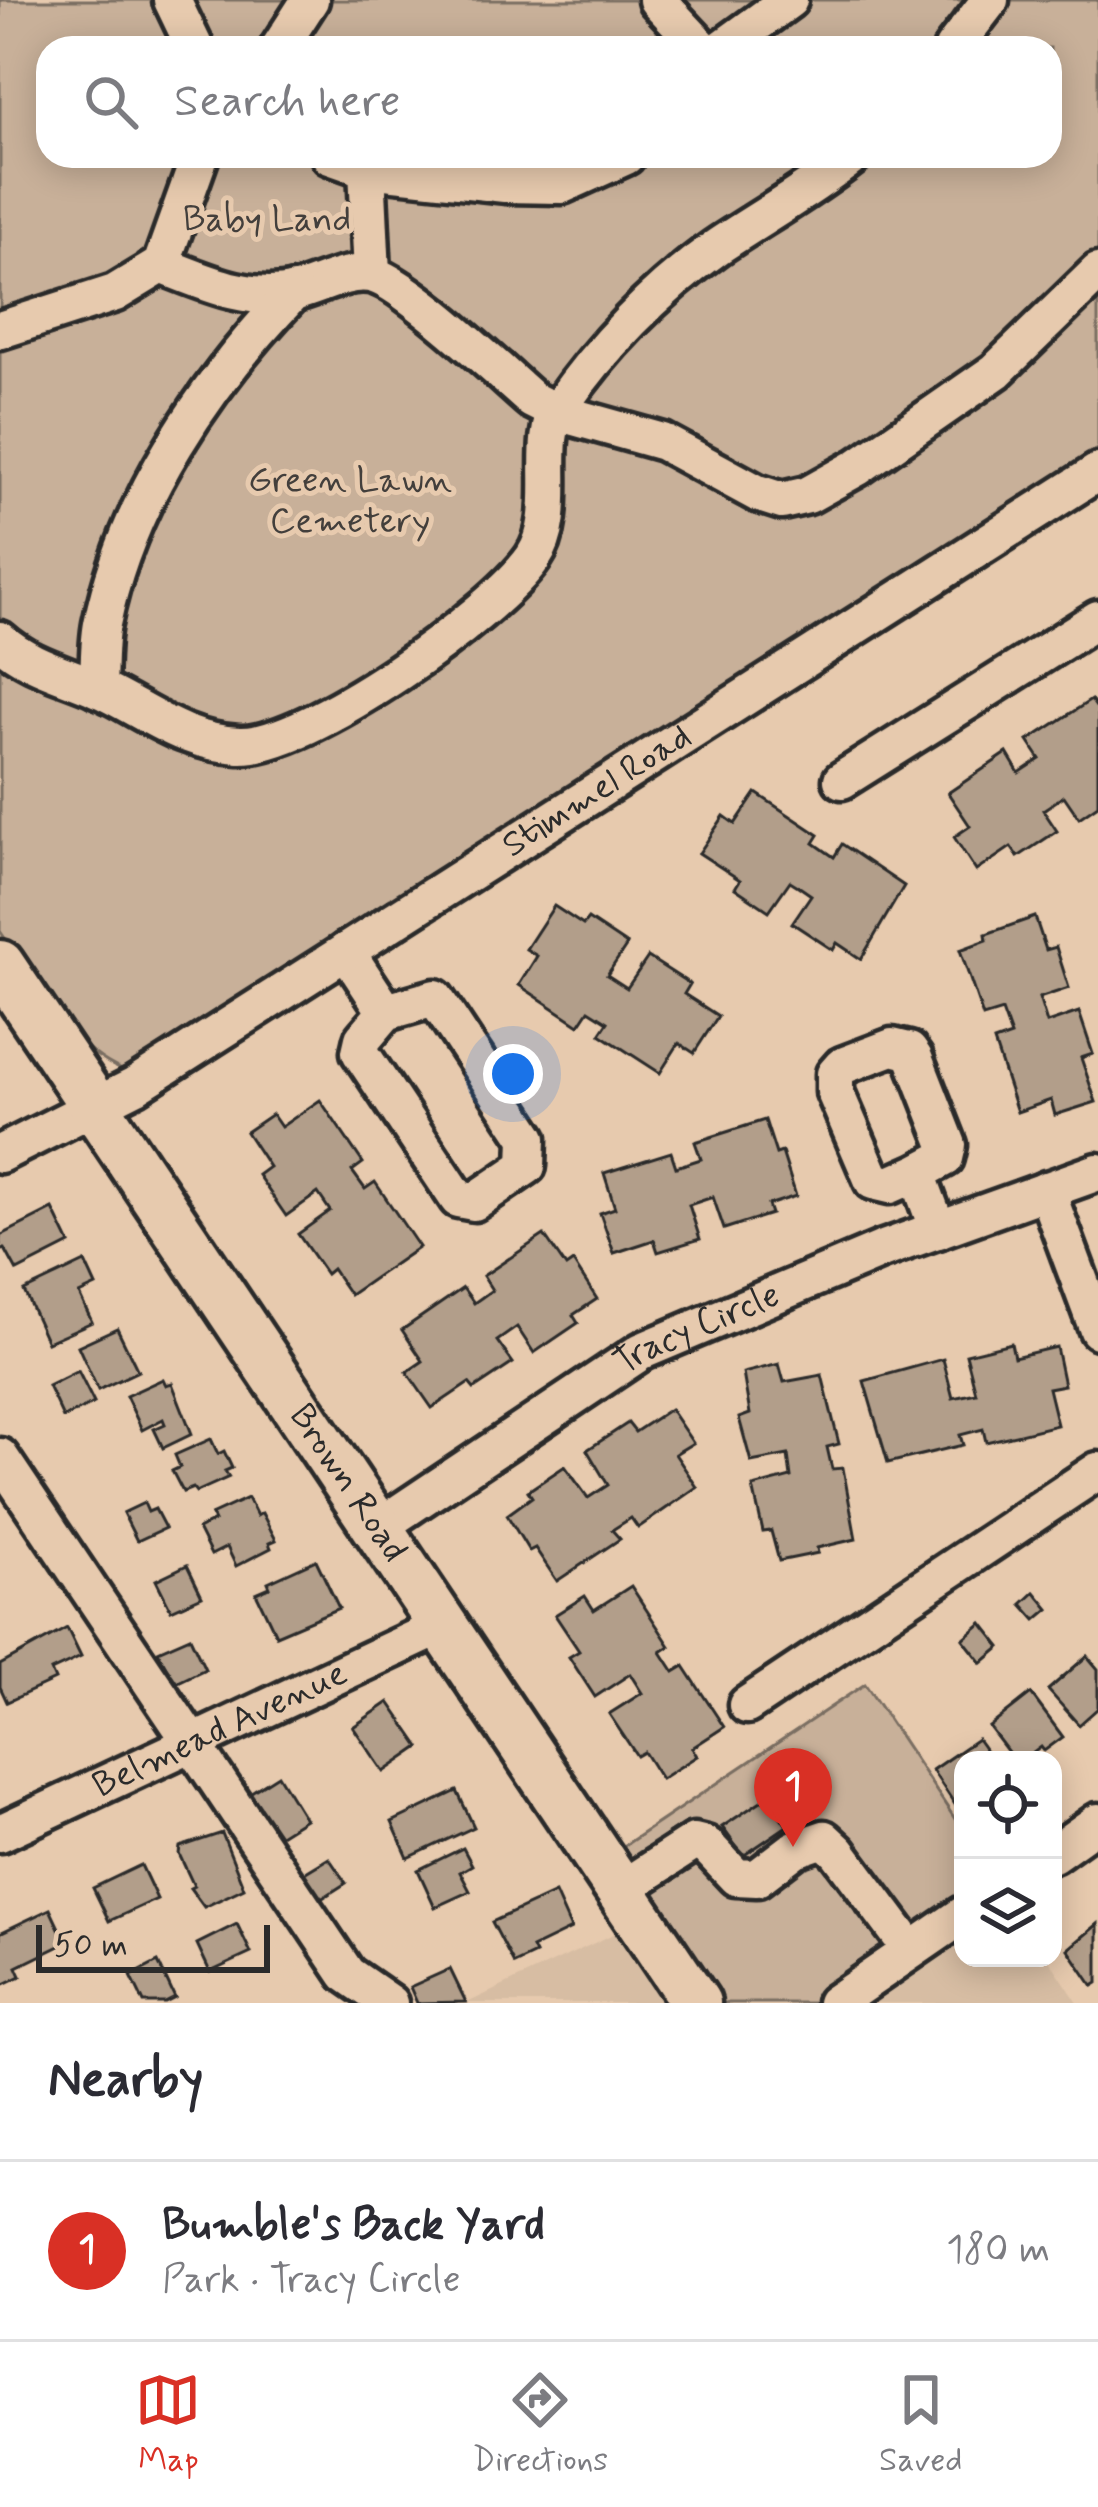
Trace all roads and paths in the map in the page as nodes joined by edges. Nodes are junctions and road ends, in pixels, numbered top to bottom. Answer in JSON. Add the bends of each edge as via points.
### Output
{"nodes":[{"id":1,"x":172,"y":0,"type":"edge"},
{"id":2,"x":310,"y":0,"type":"edge"},
{"id":3,"x":657,"y":0,"type":"edge"},
{"id":4,"x":789,"y":0,"type":"edge"},
{"id":5,"x":990,"y":0,"type":"edge"},
{"id":6,"x":189,"y":36,"type":"edge"},
{"id":7,"x":287,"y":36,"type":"edge"},
{"id":8,"x":691,"y":36,"type":"edge"},
{"id":9,"x":740,"y":36,"type":"edge"},
{"id":10,"x":962,"y":36,"type":"edge"},
{"id":11,"x":196,"y":168,"type":"edge"},
{"id":12,"x":600,"y":168,"type":"edge"},
{"id":13,"x":835,"y":168,"type":"edge"},
{"id":14,"x":367,"y":169,"type":"joint"},
{"id":15,"x":161,"y":265,"type":"junction"},
{"id":16,"x":1098,"y":272,"type":"edge"},
{"id":17,"x":372,"y":274,"type":"junction"},
{"id":18,"x":294,"y":292,"type":"junction"},
{"id":19,"x":0,"y":330,"type":"edge"},
{"id":20,"x":556,"y":412,"type":"junction"},
{"id":21,"x":1098,"y":472,"type":"edge"},
{"id":22,"x":1098,"y":619,"type":"edge"},
{"id":23,"x":0,"y":640,"type":"edge"},
{"id":24,"x":98,"y":688,"type":"junction"},
{"id":25,"x":842,"y":780,"type":"dead end"},
{"id":26,"x":346,"y":951,"type":"junction"},
{"id":27,"x":0,"y":965,"type":"edge"},
{"id":28,"x":386,"y":1012,"type":"junction"},
{"id":29,"x":96,"y":1107,"type":"junction"},
{"id":30,"x":0,"y":1154,"type":"edge"},
{"id":31,"x":1098,"y":1172,"type":"edge"},
{"id":32,"x":916,"y":1173,"type":"dead end"},
{"id":33,"x":1046,"y":1190,"type":"junction"},
{"id":34,"x":938,"y":1229,"type":"junction"},
{"id":35,"x":1098,"y":1330,"type":"edge"},
{"id":36,"x":1098,"y":1472,"type":"edge"},
{"id":37,"x":6,"y":1480,"type":"edge"},
{"id":38,"x":377,"y":1528,"type":"junction"},
{"id":39,"x":442,"y":1626,"type":"junction"},
{"id":40,"x":747,"y":1705,"type":"dead end"},
{"id":41,"x":191,"y":1744,"type":"junction"},
{"id":42,"x":1098,"y":1822,"type":"edge"},
{"id":43,"x":0,"y":1833,"type":"edge"},
{"id":44,"x":1062,"y":1848,"type":"edge"},
{"id":45,"x":620,"y":1890,"type":"junction"},
{"id":46,"x":954,"y":1921,"type":"edge"},
{"id":47,"x":911,"y":1951,"type":"junction"},
{"id":48,"x":388,"y":2003,"type":"edge"},
{"id":49,"x":696,"y":2003,"type":"edge"},
{"id":50,"x":835,"y":2003,"type":"edge"}],
"edges":[{"from":1,"to":6,"type":"street"},
{"from":2,"to":7,"type":"street"},
{"from":3,"to":8,"type":"street"},
{"from":4,"to":9,"type":"street"},
{"from":5,"to":10,"type":"street"},
{"from":11,"to":15,"type":"street"},
{"from":12,"to":14,"type":"street","via":[[562,185]]},
{"from":13,"to":20,"type":"street","via":[[657,294]]},
{"from":14,"to":17,"type":"street"},
{"from":15,"to":18,"type":"street","via":[[252,296]]},
{"from":15,"to":19,"type":"street","via":[[115,292]]},
{"from":16,"to":20,"type":"street","via":[[996,371],[808,495],[782,501],[757,493],[663,442]]},
{"from":17,"to":18,"type":"street"},
{"from":17,"to":20,"type":"street"},
{"from":18,"to":24,"type":"street","via":[[244,344],[166,458],[115,570],[100,629]]},
{"from":20,"to":24,"type":"street","via":[[547,524],[535,556],[458,630],[352,701],[243,746],[156,723]]},
{"from":21,"to":26,"type":"street","name":"Stimmel Road"},
{"from":22,"to":25,"type":"street"},
{"from":23,"to":24,"type":"street","via":[[47,670]]},
{"from":26,"to":28,"type":"street"},
{"from":26,"to":29,"type":"street","name":"Stimmel Road"},
{"from":27,"to":29,"type":"main road","name":"Brown Road"},
{"from":28,"to":28,"type":"street","via":[[360,1052],[458,1199],[473,1202],[526,1166],[527,1138],[435,998]]},
{"from":29,"to":30,"type":"street","name":"Stimmel Road"},
{"from":29,"to":38,"type":"main road","name":"Brown Road"},
{"from":31,"to":33,"type":"street","name":"Tracy Circle"},
{"from":32,"to":34,"type":"street"},
{"from":33,"to":34,"type":"street","name":"Tracy Circle"},
{"from":33,"to":35,"type":"street"},
{"from":34,"to":38,"type":"street","name":"Tracy Circle","via":[[642,1351]]},
{"from":36,"to":40,"type":"street"},
{"from":37,"to":41,"type":"street"},
{"from":38,"to":39,"type":"main road","name":"Brown Road"},
{"from":39,"to":41,"type":"street","name":"Belmead Avenue"},
{"from":39,"to":45,"type":"main road","name":"Brown Road"},
{"from":41,"to":43,"type":"street","name":"Belmead Avenue"},
{"from":41,"to":48,"type":"street","via":[[347,1974]]},
{"from":42,"to":44,"type":"street"},
{"from":45,"to":47,"type":"street","via":[[694,1842],[736,1876],[757,1878],[824,1839]]},
{"from":45,"to":49,"type":"main road","name":"Brown Road"},
{"from":46,"to":47,"type":"street"},
{"from":47,"to":50,"type":"street"}]}
